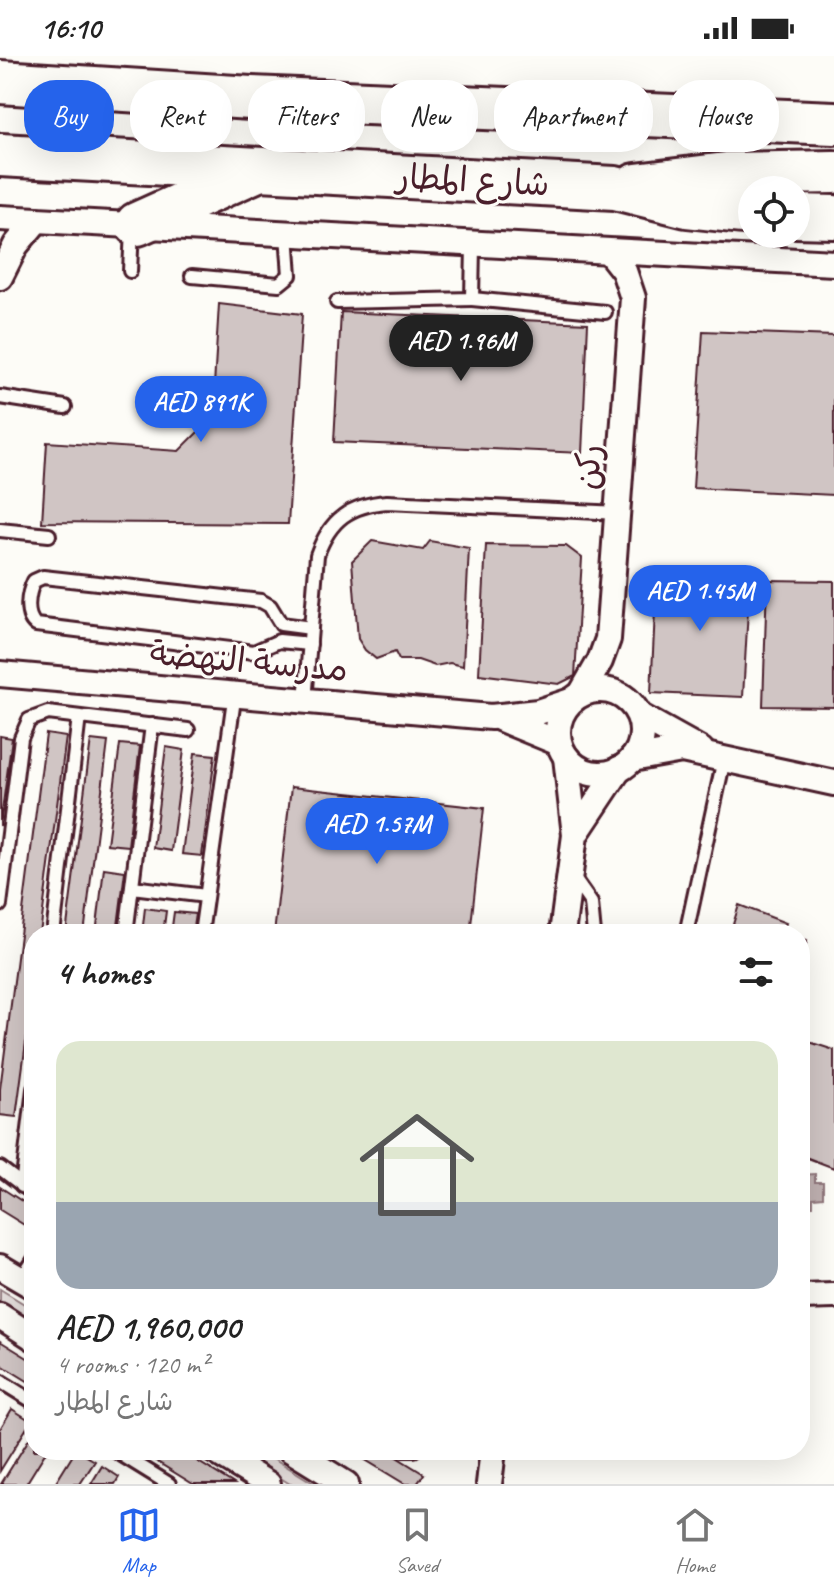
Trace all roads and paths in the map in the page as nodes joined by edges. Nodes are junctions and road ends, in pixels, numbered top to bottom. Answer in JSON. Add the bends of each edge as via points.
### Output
{"nodes":[{"id":1,"x":46,"y":56,"type":"edge"},
{"id":2,"x":71,"y":80,"type":"edge"},
{"id":3,"x":0,"y":82,"type":"edge"},
{"id":4,"x":24,"y":84,"type":"edge"},
{"id":5,"x":114,"y":90,"type":"edge"},
{"id":6,"x":834,"y":123,"type":"edge"},
{"id":7,"x":0,"y":155,"type":"edge"},
{"id":8,"x":264,"y":167,"type":"junction"},
{"id":9,"x":834,"y":172,"type":"edge"},
{"id":10,"x":615,"y":188,"type":"junction"},
{"id":11,"x":738,"y":211,"type":"edge"},
{"id":12,"x":810,"y":216,"type":"edge"},
{"id":13,"x":834,"y":217,"type":"edge"},
{"id":14,"x":0,"y":218,"type":"edge"},
{"id":15,"x":37,"y":220,"type":"junction"},
{"id":16,"x":135,"y":224,"type":"junction"},
{"id":17,"x":287,"y":234,"type":"junction"},
{"id":18,"x":473,"y":245,"type":"junction"},
{"id":19,"x":609,"y":252,"type":"junction"},
{"id":20,"x":661,"y":256,"type":"junction"},
{"id":21,"x":834,"y":263,"type":"edge"},
{"id":22,"x":130,"y":271,"type":"dead end"},
{"id":23,"x":0,"y":274,"type":"edge"},
{"id":24,"x":192,"y":276,"type":"dead end"},
{"id":25,"x":633,"y":298,"type":"junction"},
{"id":26,"x":472,"y":299,"type":"junction"},
{"id":27,"x":337,"y":302,"type":"dead end"},
{"id":28,"x":605,"y":312,"type":"dead end"},
{"id":29,"x":0,"y":397,"type":"edge"},
{"id":30,"x":65,"y":407,"type":"dead end"},
{"id":31,"x":619,"y":513,"type":"junction"},
{"id":32,"x":0,"y":530,"type":"edge"},
{"id":33,"x":49,"y":535,"type":"dead end"},
{"id":34,"x":311,"y":628,"type":"junction"},
{"id":35,"x":608,"y":639,"type":"junction"},
{"id":36,"x":310,"y":644,"type":"junction"},
{"id":37,"x":0,"y":674,"type":"edge"},
{"id":38,"x":235,"y":692,"type":"junction"},
{"id":39,"x":576,"y":697,"type":"junction"},
{"id":40,"x":305,"y":701,"type":"junction"},
{"id":41,"x":636,"y":709,"type":"junction"},
{"id":42,"x":79,"y":717,"type":"junction"},
{"id":43,"x":491,"y":717,"type":"junction"},
{"id":44,"x":152,"y":725,"type":"junction"},
{"id":45,"x":188,"y":730,"type":"dead end"},
{"id":46,"x":563,"y":750,"type":"junction"},
{"id":47,"x":715,"y":757,"type":"junction"},
{"id":48,"x":626,"y":764,"type":"junction"},
{"id":49,"x":834,"y":783,"type":"edge"},
{"id":50,"x":575,"y":835,"type":"junction"},
{"id":51,"x":3,"y":859,"type":"edge"},
{"id":52,"x":570,"y":873,"type":"junction"},
{"id":53,"x":2,"y":879,"type":"edge"},
{"id":54,"x":132,"y":887,"type":"junction"},
{"id":55,"x":206,"y":896,"type":"junction"},
{"id":56,"x":0,"y":905,"type":"edge"},
{"id":57,"x":54,"y":924,"type":"edge"},
{"id":58,"x":127,"y":924,"type":"edge"},
{"id":59,"x":202,"y":924,"type":"edge"},
{"id":60,"x":563,"y":924,"type":"edge"},
{"id":61,"x":593,"y":924,"type":"edge"},
{"id":62,"x":688,"y":924,"type":"edge"},
{"id":63,"x":0,"y":1168,"type":"edge"},
{"id":64,"x":24,"y":1170,"type":"edge"},
{"id":65,"x":22,"y":1186,"type":"joint"},
{"id":66,"x":834,"y":1296,"type":"edge"},
{"id":67,"x":810,"y":1297,"type":"edge"},
{"id":68,"x":0,"y":1316,"type":"edge"},
{"id":69,"x":24,"y":1332,"type":"edge"},
{"id":70,"x":0,"y":1381,"type":"edge"},
{"id":71,"x":24,"y":1396,"type":"edge"},
{"id":72,"x":130,"y":1460,"type":"edge"},
{"id":73,"x":229,"y":1460,"type":"edge"},
{"id":74,"x":307,"y":1460,"type":"edge"},
{"id":75,"x":492,"y":1460,"type":"edge"},
{"id":76,"x":169,"y":1484,"type":"edge"},
{"id":77,"x":268,"y":1484,"type":"edge"},
{"id":78,"x":346,"y":1484,"type":"edge"},
{"id":79,"x":489,"y":1484,"type":"edge"}],
"edges":[{"from":1,"to":2,"type":"highway"},
{"from":3,"to":4,"type":"highway"},
{"from":5,"to":6,"type":"highway"},
{"from":7,"to":8,"type":"highway","name":"شارع المطار"},
{"from":8,"to":10,"type":"highway","name":"شارع المطار"},
{"from":8,"to":16,"type":"highway"},
{"from":9,"to":10,"type":"highway","via":[[726,174]]},
{"from":10,"to":11,"type":"highway","name":"شارع المطار","via":[[687,206]]},
{"from":12,"to":13,"type":"highway"},
{"from":14,"to":15,"type":"street","name":"شارع المطار"},
{"from":15,"to":16,"type":"street","name":"شارع المطار"},
{"from":15,"to":23,"type":"street"},
{"from":16,"to":17,"type":"street","name":"شارع المطار"},
{"from":16,"to":22,"type":"lane"},
{"from":17,"to":18,"type":"street","name":"شارع المطار"},
{"from":17,"to":24,"type":"lane","via":[[290,275],[279,284]]},
{"from":18,"to":19,"type":"street","name":"شارع المطار"},
{"from":18,"to":26,"type":"lane"},
{"from":19,"to":20,"type":"street","name":"شارع المطار"},
{"from":19,"to":25,"type":"street","via":[[624,271]]},
{"from":20,"to":21,"type":"street","name":"شارع المطار"},
{"from":20,"to":25,"type":"street"},
{"from":25,"to":31,"type":"street","name":"ركن"},
{"from":26,"to":27,"type":"lane"},
{"from":26,"to":28,"type":"lane"},
{"from":29,"to":30,"type":"lane"},
{"from":31,"to":34,"type":"lane","via":[[363,504],[341,514],[326,532],[317,555]]},
{"from":31,"to":35,"type":"street","name":"ركن"},
{"from":32,"to":33,"type":"lane"},
{"from":34,"to":36,"type":"lane"},
{"from":34,"to":36,"type":"lane","via":[[281,624],[261,601],[43,577],[30,590],[28,614],[36,625],[254,652],[279,641]]},
{"from":35,"to":39,"type":"street","name":"ركن"},
{"from":35,"to":41,"type":"street","name":"ركن"},
{"from":36,"to":40,"type":"lane"},
{"from":37,"to":38,"type":"street","name":"مدرسة النهضة"},
{"from":38,"to":40,"type":"street","name":"مدرسة النهضة"},
{"from":38,"to":55,"type":"lane"},
{"from":39,"to":41,"type":"street","via":[[608,690]]},
{"from":39,"to":43,"type":"street","name":"مدرسة النهضة","via":[[538,712]]},
{"from":39,"to":46,"type":"street","via":[[562,713]]},
{"from":40,"to":43,"type":"street","name":"مدرسة النهضة"},
{"from":41,"to":47,"type":"street"},
{"from":41,"to":48,"type":"street","via":[[640,746]]},
{"from":42,"to":44,"type":"lane"},
{"from":42,"to":51,"type":"lane","via":[[39,714],[23,729]]},
{"from":42,"to":57,"type":"lane"},
{"from":43,"to":46,"type":"street","name":"مدرسة النهضة"},
{"from":44,"to":45,"type":"lane"},
{"from":44,"to":54,"type":"lane"},
{"from":46,"to":48,"type":"street","via":[[574,765],[596,774]]},
{"from":46,"to":50,"type":"street"},
{"from":47,"to":48,"type":"street","via":[[682,750]]},
{"from":47,"to":49,"type":"street"},
{"from":47,"to":62,"type":"lane"},
{"from":48,"to":50,"type":"street"},
{"from":50,"to":52,"type":"street"},
{"from":51,"to":53,"type":"lane"},
{"from":52,"to":60,"type":"street"},
{"from":52,"to":61,"type":"lane","via":[[591,903]]},
{"from":53,"to":56,"type":"lane"},
{"from":54,"to":55,"type":"lane"},
{"from":54,"to":58,"type":"lane"},
{"from":55,"to":59,"type":"lane"},
{"from":63,"to":65,"type":"lane"},
{"from":64,"to":65,"type":"lane"},
{"from":66,"to":67,"type":"street"},
{"from":68,"to":69,"type":"street"},
{"from":70,"to":71,"type":"lane"},
{"from":72,"to":76,"type":"lane"},
{"from":73,"to":77,"type":"street"},
{"from":74,"to":78,"type":"street"},
{"from":75,"to":79,"type":"street"}]}
